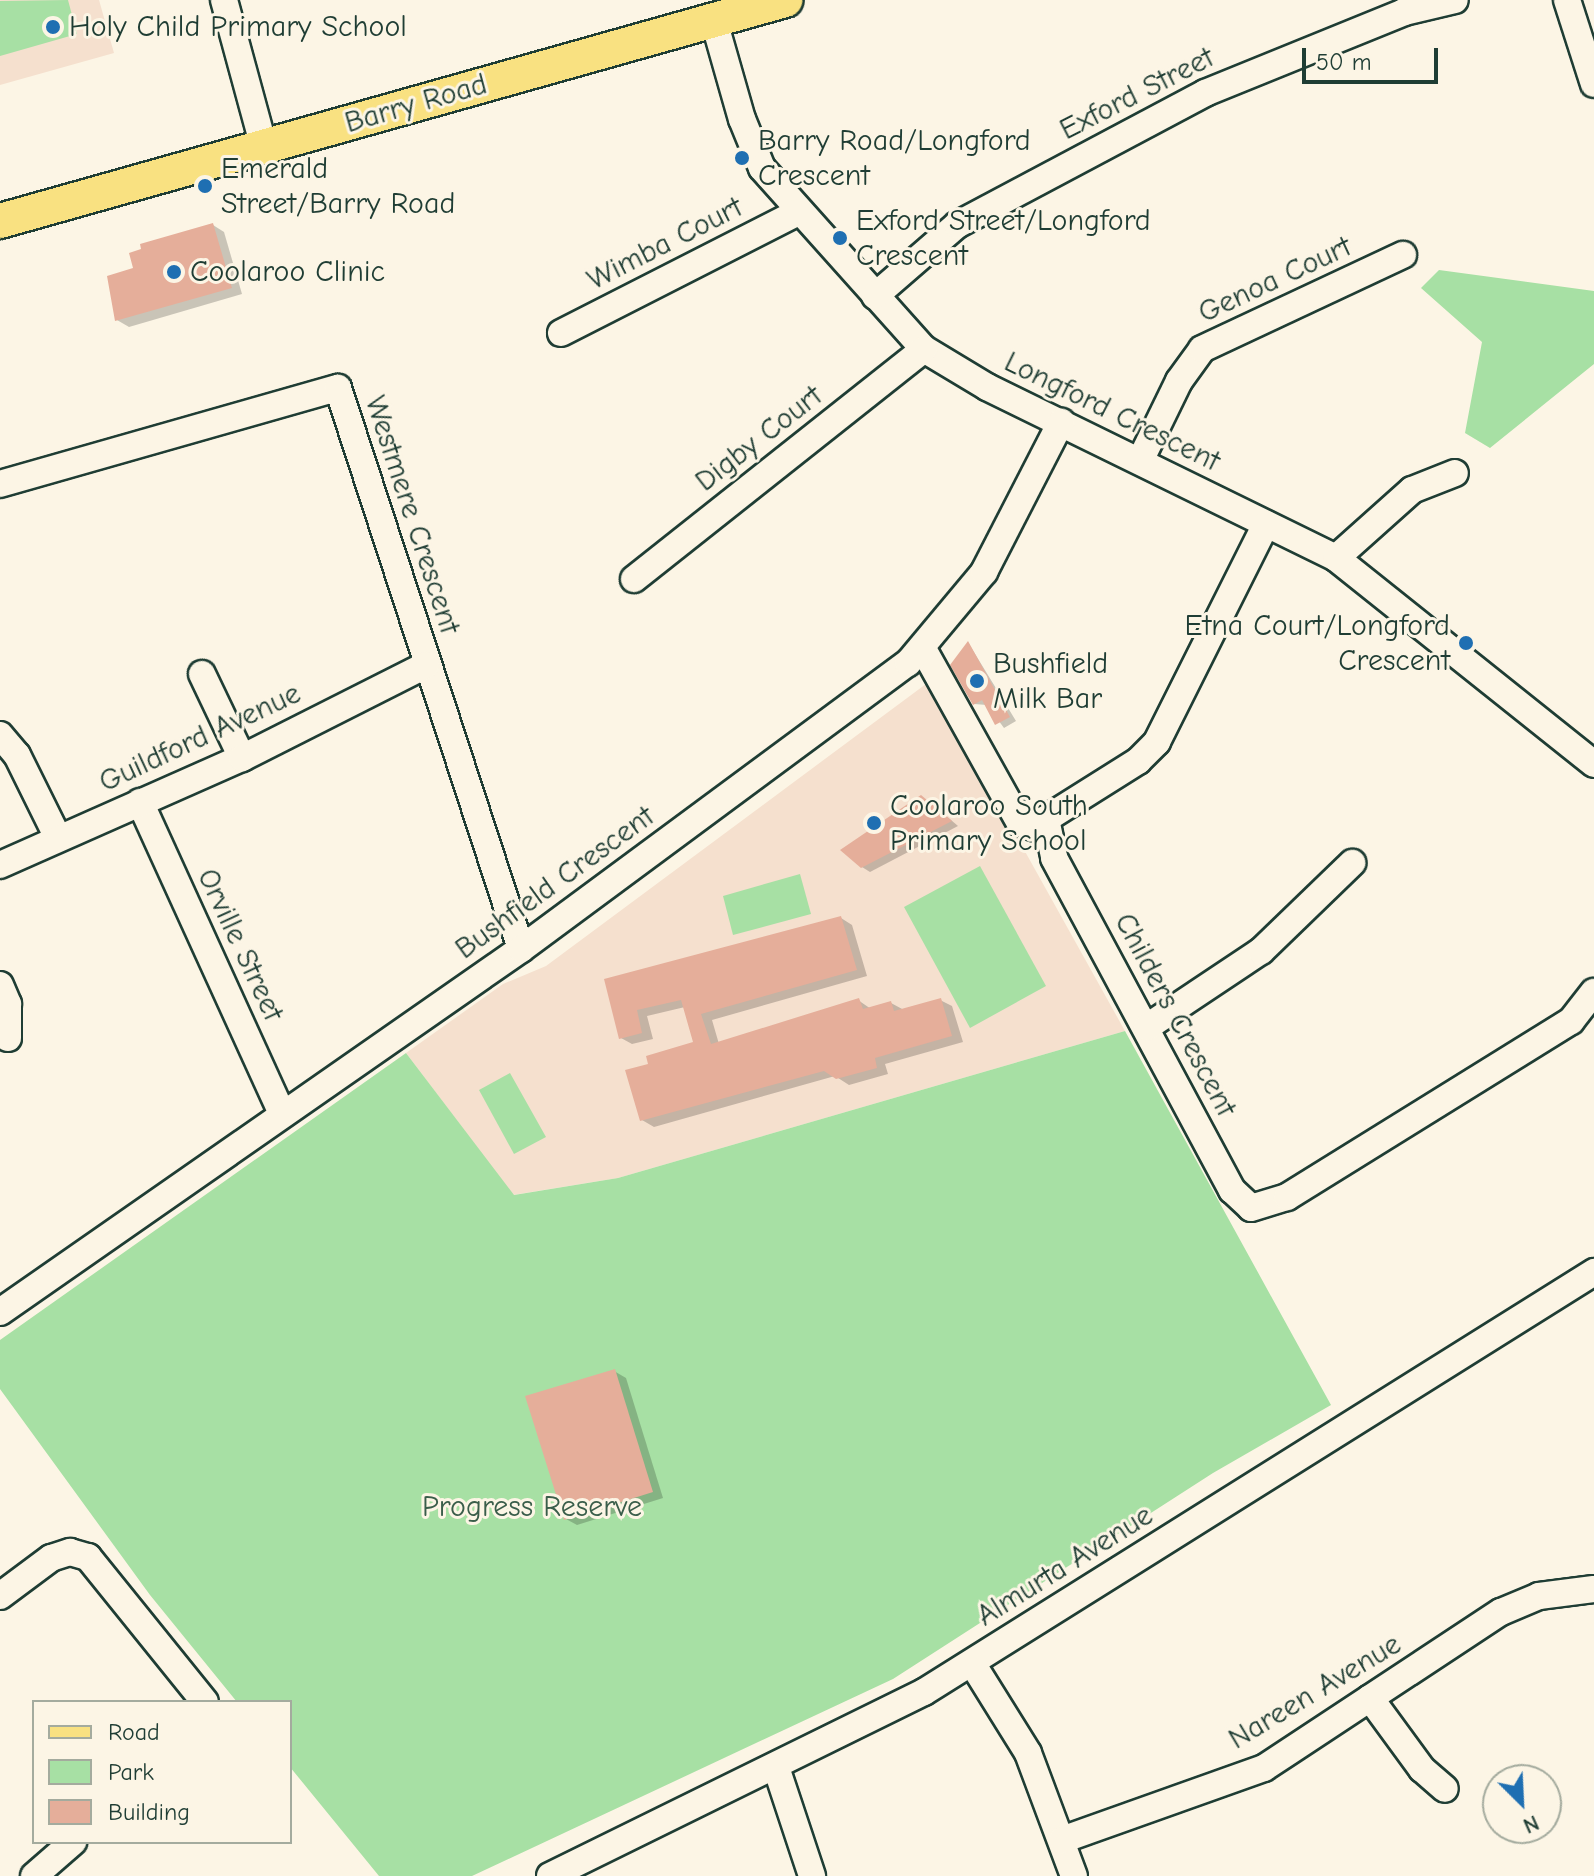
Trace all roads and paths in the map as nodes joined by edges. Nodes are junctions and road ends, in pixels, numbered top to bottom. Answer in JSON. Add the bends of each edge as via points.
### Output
{"nodes":[{"id":1,"x":224,"y":0,"type":"edge"},
{"id":2,"x":785,"y":0,"type":"edge"},
{"id":3,"x":1455,"y":0,"type":"edge"},
{"id":4,"x":1567,"y":0,"type":"edge"},
{"id":5,"x":714,"y":21,"type":"junction"},
{"id":6,"x":1594,"y":84,"type":"edge"},
{"id":7,"x":264,"y":147,"type":"junction"},
{"id":8,"x":798,"y":212,"type":"junction"},
{"id":9,"x":0,"y":221,"type":"edge"},
{"id":10,"x":1403,"y":255,"type":"dead end"},
{"id":11,"x":875,"y":296,"type":"junction"},
{"id":12,"x":561,"y":333,"type":"dead end"},
{"id":13,"x":924,"y":349,"type":"junction"},
{"id":14,"x":1061,"y":422,"type":"junction"},
{"id":15,"x":1140,"y":461,"type":"junction"},
{"id":16,"x":1455,"y":473,"type":"dead end"},
{"id":17,"x":0,"y":484,"type":"edge"},
{"id":18,"x":1266,"y":524,"type":"junction"},
{"id":19,"x":1336,"y":558,"type":"junction"},
{"id":20,"x":634,"y":579,"type":"dead end"},
{"id":21,"x":922,"y":647,"type":"junction"},
{"id":22,"x":426,"y":665,"type":"junction"},
{"id":23,"x":202,"y":674,"type":"dead end"},
{"id":24,"x":0,"y":735,"type":"edge"},
{"id":25,"x":242,"y":758,"type":"junction"},
{"id":26,"x":1594,"y":764,"type":"edge"},
{"id":27,"x":140,"y":802,"type":"junction"},
{"id":28,"x":1048,"y":832,"type":"junction"},
{"id":29,"x":58,"y":838,"type":"junction"},
{"id":30,"x":1352,"y":863,"type":"dead end"},
{"id":31,"x":0,"y":865,"type":"edge"},
{"id":32,"x":521,"y":949,"type":"junction"},
{"id":33,"x":0,"y":985,"type":"edge"},
{"id":34,"x":1594,"y":992,"type":"edge"},
{"id":35,"x":1147,"y":1027,"type":"junction"},
{"id":36,"x":8,"y":1038,"type":"dead end"},
{"id":37,"x":282,"y":1114,"type":"junction"},
{"id":38,"x":1594,"y":1272,"type":"edge"},
{"id":39,"x":0,"y":1312,"type":"edge"},
{"id":40,"x":1594,"y":1589,"type":"edge"},
{"id":41,"x":0,"y":1596,"type":"edge"},
{"id":42,"x":972,"y":1663,"type":"junction"},
{"id":43,"x":1370,"y":1698,"type":"junction"},
{"id":44,"x":203,"y":1700,"type":"edge"},
{"id":45,"x":776,"y":1767,"type":"junction"},
{"id":46,"x":1445,"y":1789,"type":"dead end"},
{"id":47,"x":1062,"y":1840,"type":"junction"},
{"id":48,"x":71,"y":1844,"type":"edge"},
{"id":49,"x":34,"y":1876,"type":"edge"},
{"id":50,"x":550,"y":1876,"type":"edge"},
{"id":51,"x":812,"y":1876,"type":"edge"},
{"id":52,"x":1074,"y":1876,"type":"edge"}],
"edges":[{"from":1,"to":7,"type":"street"},
{"from":2,"to":5,"type":"main road","name":"Barry Road"},
{"from":3,"to":11,"type":"street","name":"Exford Street","via":[[1404,12],[1205,93],[957,225]]},
{"from":4,"to":6,"type":"street"},
{"from":5,"to":7,"type":"main road","name":"Barry Road"},
{"from":5,"to":8,"type":"street","name":"Longford Crescent","via":[[755,156]]},
{"from":7,"to":9,"type":"main road","name":"Barry Road"},
{"from":8,"to":11,"type":"street","name":"Longford Crescent"},
{"from":8,"to":12,"type":"street","name":"Wimba Court"},
{"from":10,"to":15,"type":"street","name":"Genoa Court","via":[[1202,349],[1179,381]]},
{"from":11,"to":13,"type":"street","name":"Longford Crescent"},
{"from":13,"to":14,"type":"street","name":"Longford Crescent","via":[[963,375]]},
{"from":13,"to":20,"type":"street","name":"Digby Court"},
{"from":14,"to":15,"type":"street","name":"Longford Crescent"},
{"from":14,"to":21,"type":"street","name":"Bushfield Crescent","via":[[984,572]]},
{"from":15,"to":18,"type":"street","name":"Longford Crescent"},
{"from":16,"to":19,"type":"street","via":[[1412,490]]},
{"from":17,"to":22,"type":"street","name":"Westmere Crescent","via":[[338,388]]},
{"from":18,"to":19,"type":"street","name":"Longford Crescent"},
{"from":18,"to":28,"type":"street","via":[[1157,742],[1138,761],[1046,819]]},
{"from":19,"to":26,"type":"street","name":"Longford Crescent"},
{"from":21,"to":28,"type":"street","via":[[1020,823]]},
{"from":21,"to":32,"type":"street","name":"Bushfield Crescent","via":[[908,663]]},
{"from":22,"to":25,"type":"street","name":"Guildford Avenue"},
{"from":22,"to":32,"type":"street","name":"Westmere Crescent"},
{"from":23,"to":25,"type":"street"},
{"from":24,"to":29,"type":"street","via":[[17,755]]},
{"from":25,"to":27,"type":"street","name":"Guildford Avenue"},
{"from":27,"to":29,"type":"street","name":"Guildford Avenue"},
{"from":27,"to":37,"type":"street","name":"Orville Street"},
{"from":28,"to":35,"type":"street","name":"Childers Crescent","via":[[1054,858]]},
{"from":29,"to":31,"type":"street","name":"Guildford Avenue"},
{"from":30,"to":35,"type":"street","via":[[1261,951]]},
{"from":32,"to":37,"type":"street","name":"Bushfield Crescent"},
{"from":33,"to":36,"type":"street","via":[[8,1004]]},
{"from":34,"to":35,"type":"street","name":"Childers Crescent","via":[[1571,1021],[1287,1197],[1251,1208],[1232,1190]]},
{"from":37,"to":39,"type":"street","name":"Bushfield Crescent"},
{"from":38,"to":42,"type":"street","name":"Almurta Avenue"},
{"from":40,"to":43,"type":"street","name":"Nareen Avenue","via":[[1539,1596],[1501,1612]]},
{"from":41,"to":44,"type":"street","via":[[51,1558],[70,1552],[88,1557]]},
{"from":42,"to":45,"type":"street","name":"Almurta Avenue","via":[[894,1709]]},
{"from":42,"to":47,"type":"street","via":[[1028,1753]]},
{"from":43,"to":46,"type":"street","via":[[1422,1769]]},
{"from":43,"to":47,"type":"street","name":"Nareen Avenue","via":[[1264,1768]]},
{"from":45,"to":50,"type":"street","name":"Almurta Avenue"},
{"from":45,"to":51,"type":"street"},
{"from":47,"to":52,"type":"street"},
{"from":48,"to":49,"type":"street"}]}
